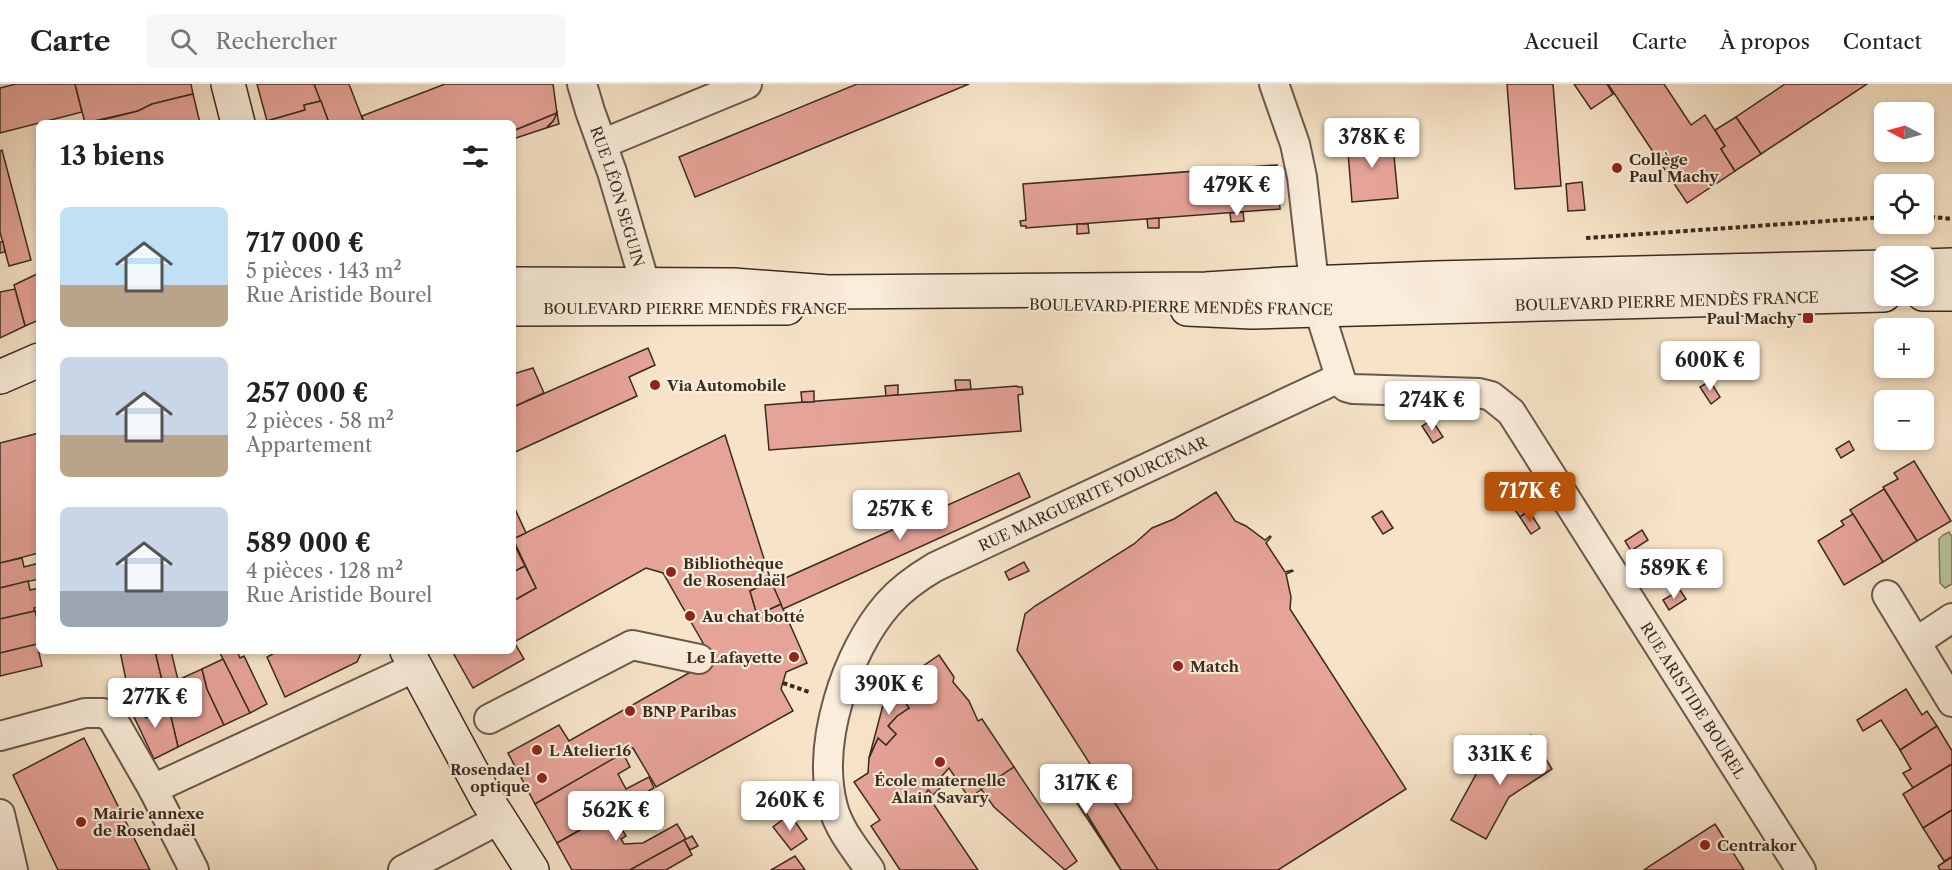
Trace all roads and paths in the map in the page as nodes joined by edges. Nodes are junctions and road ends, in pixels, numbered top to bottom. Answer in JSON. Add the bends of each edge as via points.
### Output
{"nodes":[{"id":1,"x":228,"y":84,"type":"edge"},
{"id":2,"x":582,"y":84,"type":"edge"},
{"id":3,"x":747,"y":84,"type":"edge"},
{"id":4,"x":1274,"y":84,"type":"edge"},
{"id":5,"x":237,"y":120,"type":"edge"},
{"id":6,"x":602,"y":144,"type":"junction"},
{"id":7,"x":1934,"y":217,"type":"edge"},
{"id":8,"x":1952,"y":219,"type":"edge"},
{"id":9,"x":1952,"y":265,"type":"edge"},
{"id":10,"x":1934,"y":266,"type":"edge"},
{"id":11,"x":1874,"y":267,"type":"edge"},
{"id":12,"x":516,"y":284,"type":"edge"},
{"id":13,"x":567,"y":285,"type":"junction"},
{"id":14,"x":516,"y":291,"type":"edge"},
{"id":15,"x":1934,"y":294,"type":"edge"},
{"id":16,"x":1952,"y":294,"type":"edge"},
{"id":17,"x":1874,"y":295,"type":"edge"},
{"id":18,"x":649,"y":296,"type":"junction"},
{"id":19,"x":1317,"y":297,"type":"junction"},
{"id":20,"x":516,"y":309,"type":"edge"},
{"id":21,"x":36,"y":361,"type":"edge"},
{"id":22,"x":0,"y":377,"type":"edge"},
{"id":23,"x":1340,"y":378,"type":"junction"},
{"id":24,"x":36,"y":379,"type":"edge"},
{"id":25,"x":0,"y":386,"type":"edge"},
{"id":26,"x":1887,"y":595,"type":"dead end"},
{"id":27,"x":1952,"y":618,"type":"edge"},
{"id":28,"x":1916,"y":642,"type":"junction"},
{"id":29,"x":411,"y":659,"type":"edge"},
{"id":30,"x":699,"y":659,"type":"dead end"},
{"id":31,"x":1952,"y":702,"type":"edge"},
{"id":32,"x":489,"y":719,"type":"dead end"},
{"id":33,"x":0,"y":736,"type":"edge"},
{"id":34,"x":153,"y":789,"type":"junction"},
{"id":35,"x":0,"y":814,"type":"edge"},
{"id":36,"x":500,"y":819,"type":"junction"},
{"id":37,"x":12,"y":870,"type":"edge"},
{"id":38,"x":194,"y":870,"type":"edge"},
{"id":39,"x":404,"y":870,"type":"edge"},
{"id":40,"x":532,"y":870,"type":"edge"},
{"id":41,"x":870,"y":870,"type":"edge"},
{"id":42,"x":1801,"y":870,"type":"edge"}],
"edges":[{"from":1,"to":5,"type":"main road"},
{"from":2,"to":6,"type":"street","name":"RUE LÉON SEGUIN"},
{"from":3,"to":6,"type":"street"},
{"from":4,"to":19,"type":"street","via":[[1299,160]]},
{"from":6,"to":18,"type":"street","name":"RUE LÉON SEGUIN"},
{"from":7,"to":8,"type":"path"},
{"from":9,"to":10,"type":"main road"},
{"from":11,"to":19,"type":"main road","name":"BOULEVARD PIERRE MENDÈS FRANCE","via":[[1470,277]]},
{"from":12,"to":13,"type":"main road","name":"BOULEVARD PIERRE MENDÈS FRANCE"},
{"from":13,"to":14,"type":"main road","name":"BOULEVARD PIERRE MENDÈS FRANCE"},
{"from":13,"to":18,"type":"main road","name":"BOULEVARD PIERRE MENDÈS FRANCE"},
{"from":15,"to":16,"type":"main road"},
{"from":17,"to":19,"type":"main road","name":"BOULEVARD PIERRE MENDÈS FRANCE"},
{"from":18,"to":19,"type":"main road","name":"BOULEVARD PIERRE MENDÈS FRANCE","via":[[1252,312]]},
{"from":18,"to":20,"type":"main road","name":"BOULEVARD PIERRE MENDÈS FRANCE"},
{"from":19,"to":23,"type":"street"},
{"from":21,"to":22,"type":"main road"},
{"from":23,"to":41,"type":"street","name":"RUE MARGUERITE YOURCENAR","via":[[948,560],[912,582],[889,603],[862,642],[848,672],[838,703],[828,762],[833,809]]},
{"from":23,"to":42,"type":"street","name":"RUE ARISTIDE BOUREL","via":[[1344,386],[1353,389],[1479,393],[1491,396],[1511,412]]},
{"from":24,"to":25,"type":"main road"},
{"from":26,"to":28,"type":"street"},
{"from":27,"to":28,"type":"street"},
{"from":28,"to":31,"type":"street"},
{"from":29,"to":34,"type":"street"},
{"from":29,"to":36,"type":"main road"},
{"from":30,"to":32,"type":"street","via":[[632,645]]},
{"from":33,"to":34,"type":"street","via":[[85,713],[103,713],[116,723]]},
{"from":34,"to":38,"type":"street"},
{"from":35,"to":37,"type":"street"},
{"from":36,"to":39,"type":"street"},
{"from":36,"to":40,"type":"main road"}]}
